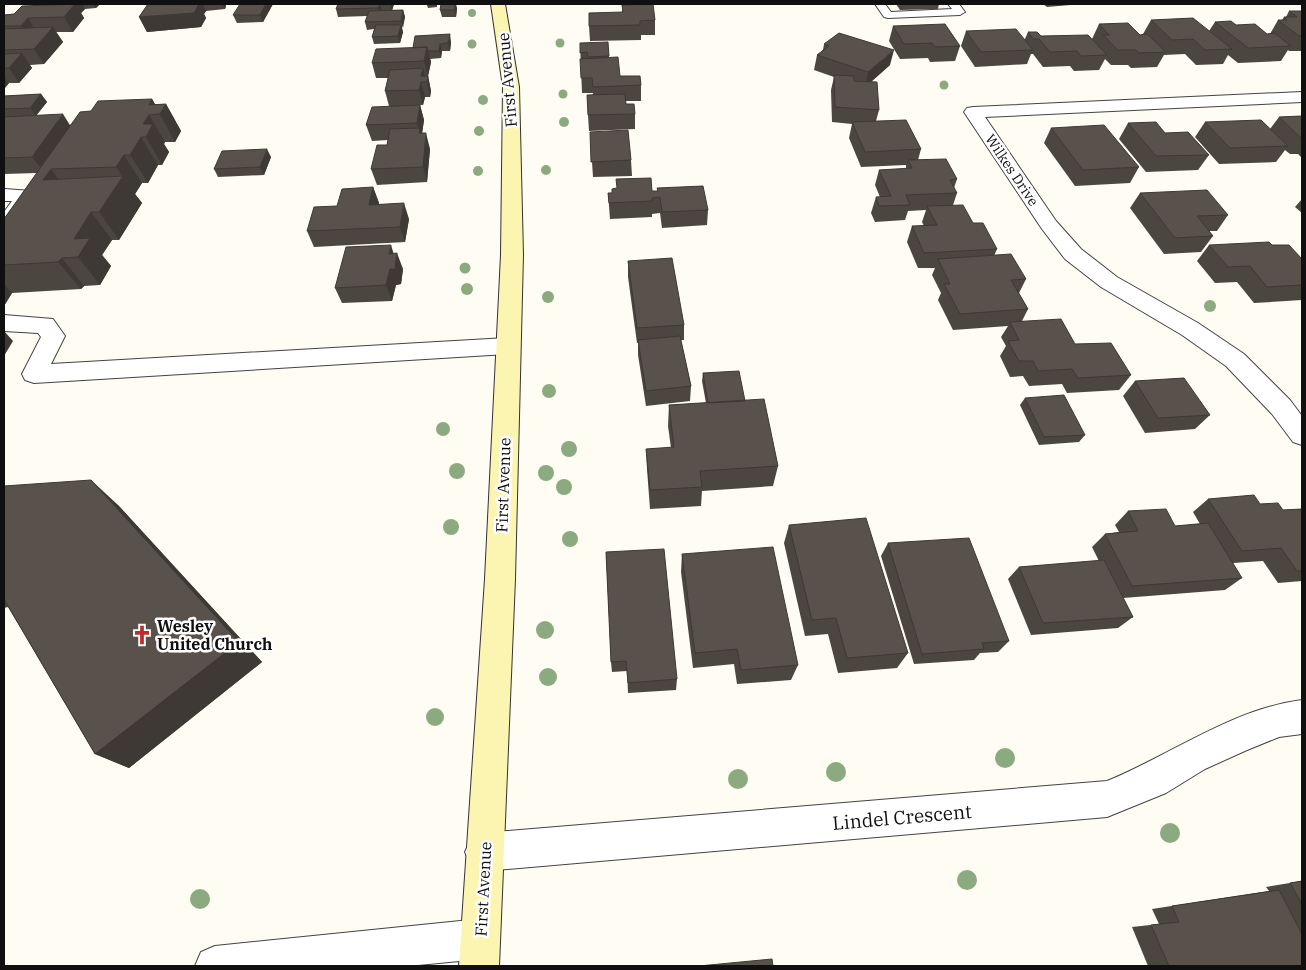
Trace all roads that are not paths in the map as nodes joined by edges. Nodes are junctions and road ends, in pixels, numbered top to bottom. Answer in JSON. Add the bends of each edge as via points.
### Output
{"nodes":[{"id":1,"x":498,"y":4,"type":"edge"},
{"id":2,"x":880,"y":4,"type":"edge"},
{"id":3,"x":953,"y":4,"type":"edge"},
{"id":4,"x":1302,"y":98,"type":"edge"},
{"id":5,"x":4,"y":195,"type":"edge"},
{"id":6,"x":4,"y":226,"type":"edge"},
{"id":7,"x":4,"y":323,"type":"edge"},
{"id":8,"x":508,"y":346,"type":"junction"},
{"id":9,"x":1302,"y":435,"type":"edge"},
{"id":10,"x":1302,"y":717,"type":"edge"},
{"id":11,"x":484,"y":852,"type":"junction"},
{"id":12,"x":479,"y":952,"type":"edge"},
{"id":13,"x":215,"y":966,"type":"edge"}],
"edges":[{"from":1,"to":8,"type":"street","name":"First Avenue","via":[[511,87],[512,255]]},
{"from":2,"to":3,"type":"lane","via":[[888,15],[960,12]]},
{"from":4,"to":9,"type":"street","name":"Wilkes Drive","via":[[973,112],[1048,225],[1073,254],[1109,282],[1190,329],[1235,360],[1281,407]]},
{"from":5,"to":6,"type":"street","via":[[26,195]]},
{"from":7,"to":8,"type":"street","via":[[45,326],[53,336],[34,374]]},
{"from":8,"to":11,"type":"street","name":"First Avenue","via":[[500,578]]},
{"from":10,"to":11,"type":"street","name":"Lindel Crescent","via":[[1279,720],[1235,738],[1153,780],[1107,799]]},
{"from":11,"to":12,"type":"street","name":"First Avenue"},
{"from":12,"to":13,"type":"street"}]}
